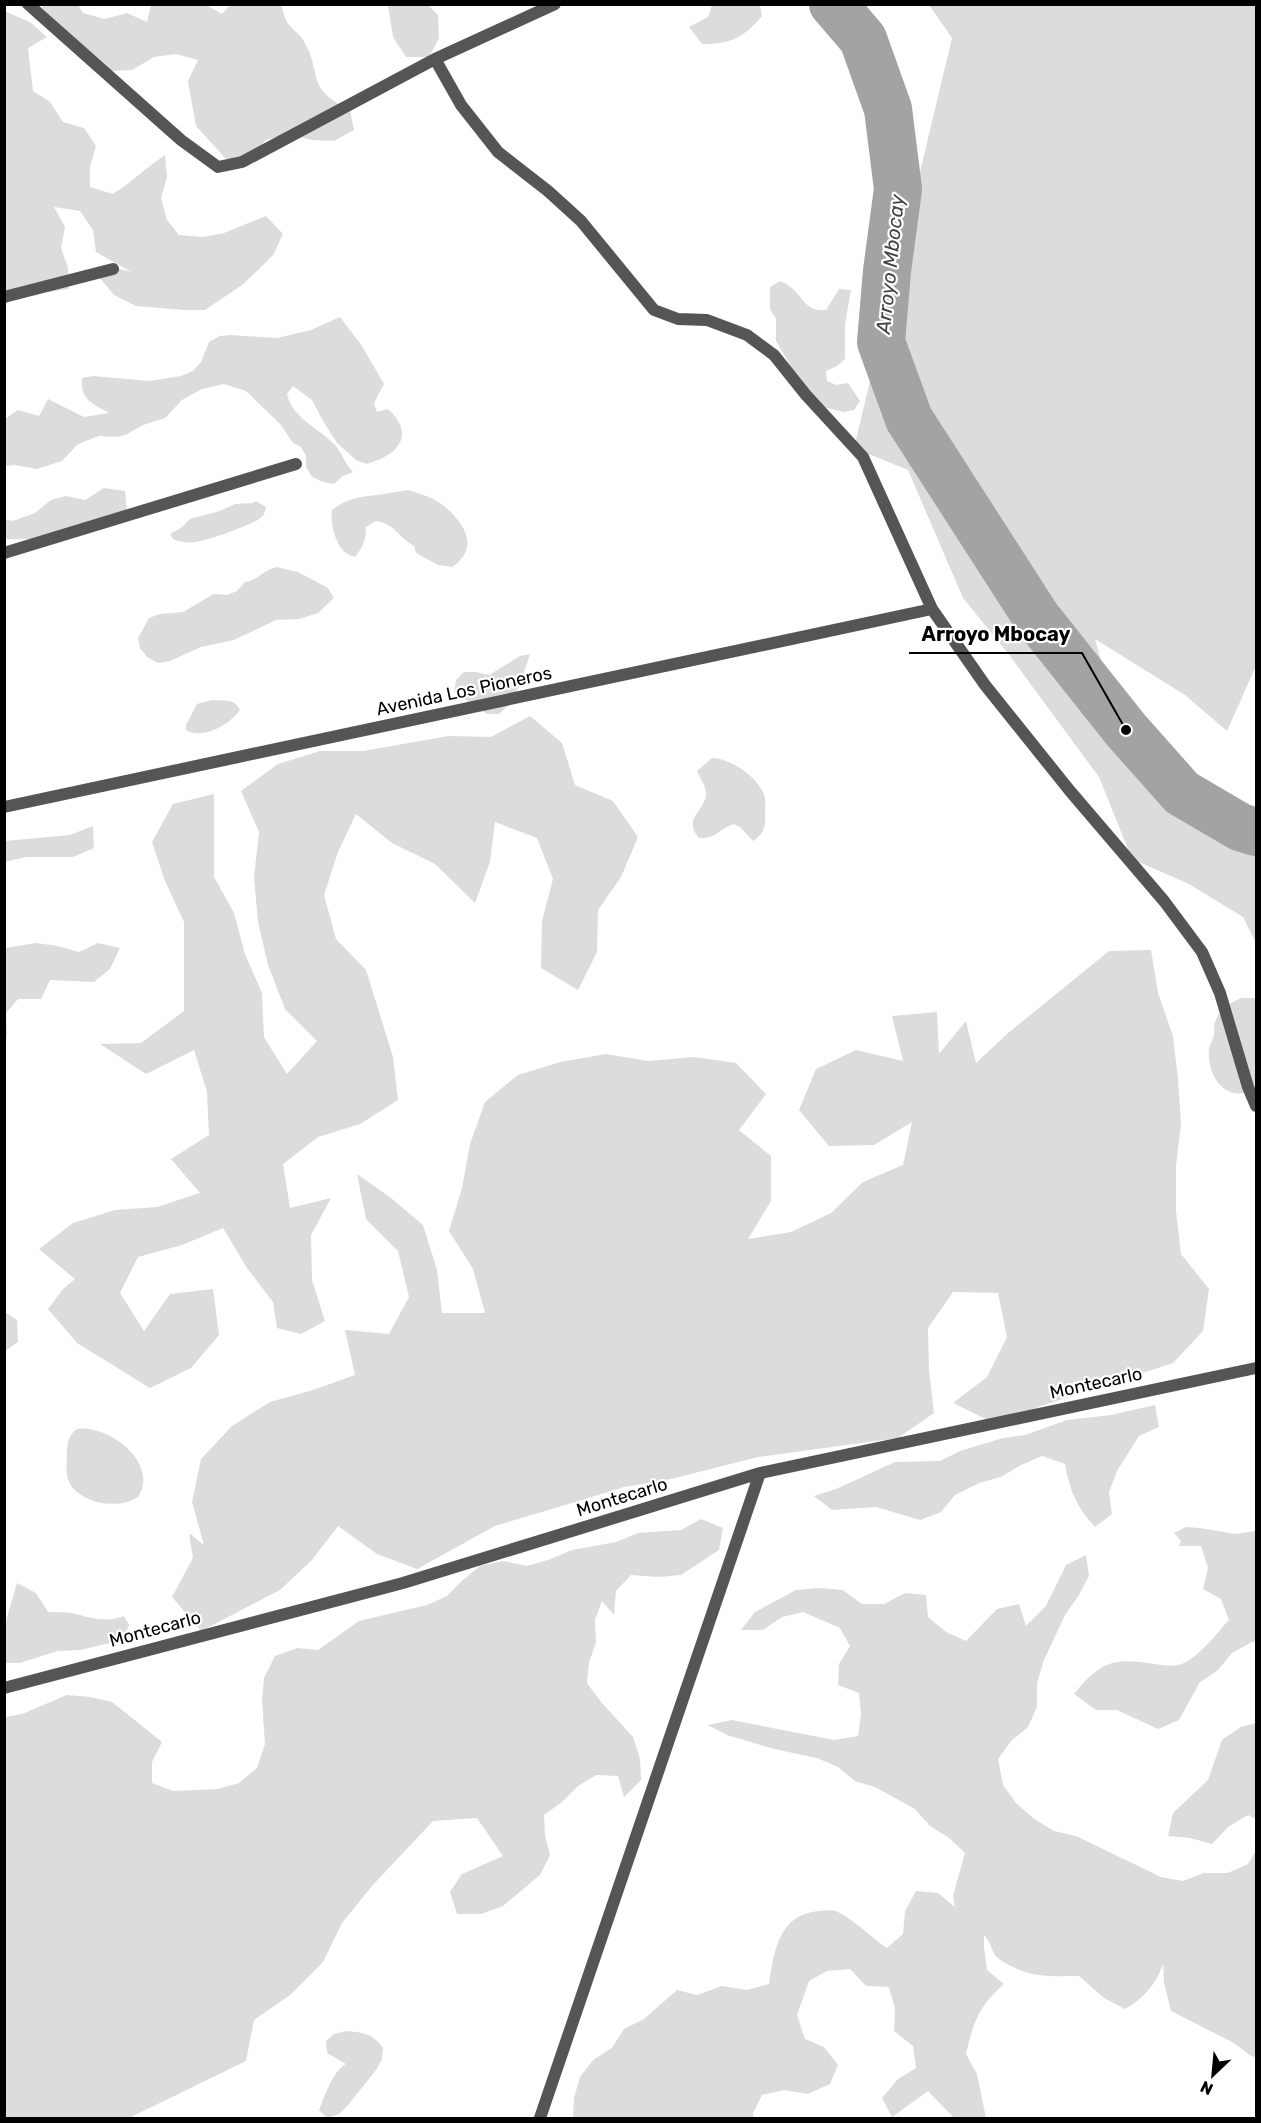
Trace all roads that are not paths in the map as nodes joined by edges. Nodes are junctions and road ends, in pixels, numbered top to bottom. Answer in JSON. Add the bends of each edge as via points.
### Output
{"nodes":[{"id":1,"x":28,"y":4,"type":"edge"},
{"id":2,"x":555,"y":4,"type":"edge"},
{"id":3,"x":435,"y":59,"type":"junction"},
{"id":4,"x":113,"y":269,"type":"dead end"},
{"id":5,"x":4,"y":297,"type":"edge"},
{"id":6,"x":296,"y":464,"type":"dead end"},
{"id":7,"x":4,"y":553,"type":"edge"},
{"id":8,"x":932,"y":609,"type":"junction"},
{"id":9,"x":4,"y":807,"type":"edge"},
{"id":10,"x":1257,"y":1106,"type":"edge"},
{"id":11,"x":1257,"y":1368,"type":"edge"},
{"id":12,"x":760,"y":1473,"type":"junction"},
{"id":13,"x":4,"y":1688,"type":"edge"},
{"id":14,"x":540,"y":2118,"type":"edge"}],
"edges":[{"from":1,"to":3,"type":"street","via":[[181,140],[218,167],[242,162]]},
{"from":2,"to":3,"type":"street"},
{"from":3,"to":8,"type":"street","via":[[461,105],[498,152],[581,221],[654,310],[678,319],[707,320],[747,335],[774,355],[862,457]]},
{"from":4,"to":5,"type":"street"},
{"from":6,"to":7,"type":"street"},
{"from":8,"to":9,"type":"street","name":"Avenida Los Pioneros"},
{"from":8,"to":10,"type":"street","via":[[985,685],[1202,952],[1220,993]]},
{"from":11,"to":12,"type":"street","name":"Montecarlo"},
{"from":12,"to":13,"type":"street","name":"Montecarlo","via":[[403,1583]]},
{"from":12,"to":14,"type":"street"}]}
